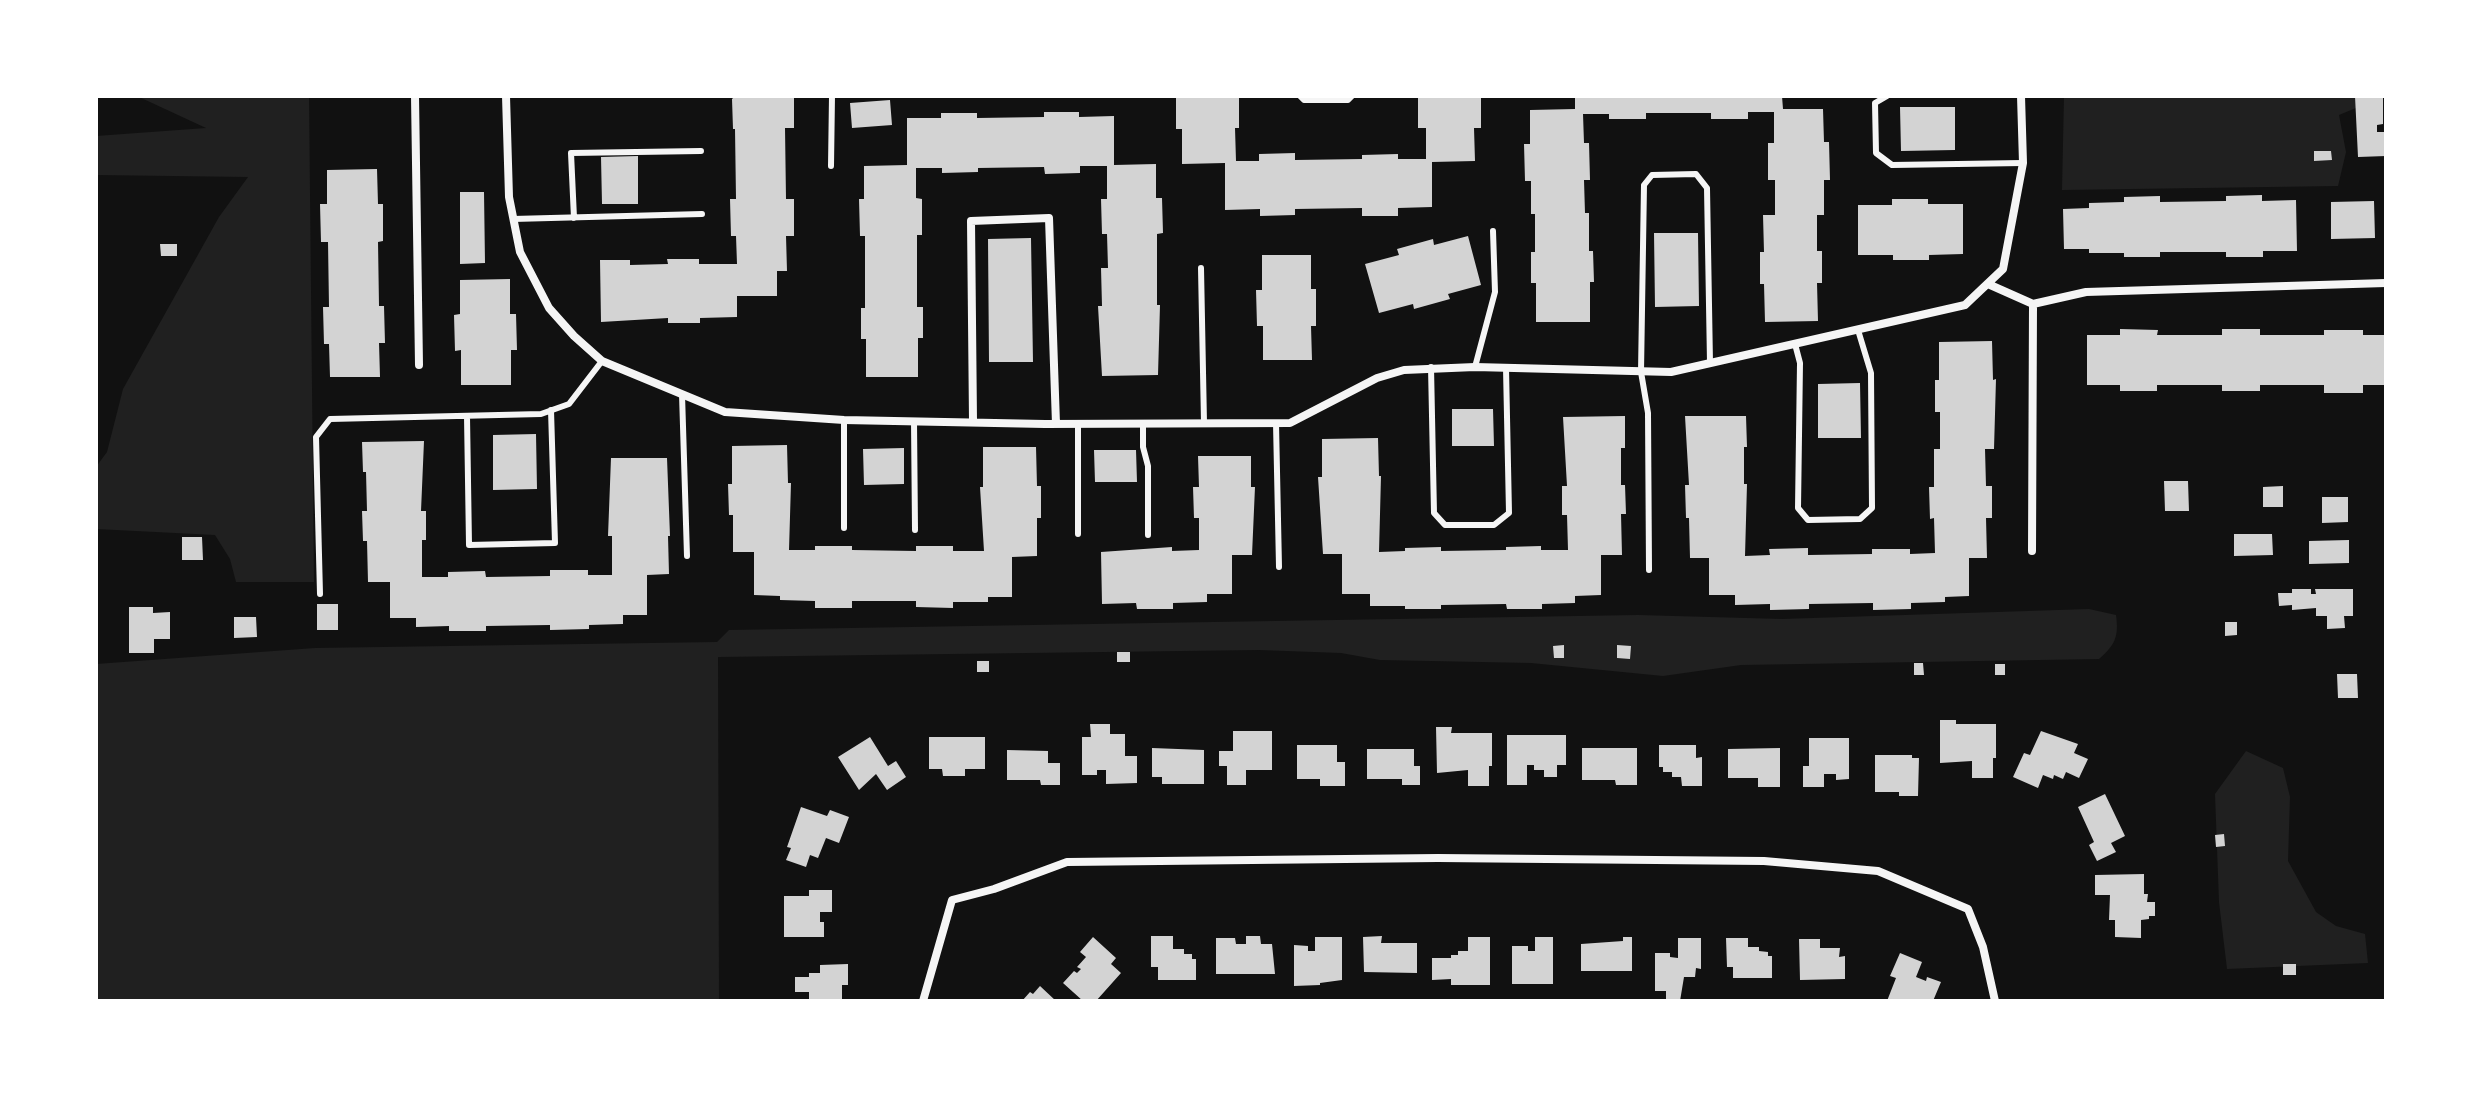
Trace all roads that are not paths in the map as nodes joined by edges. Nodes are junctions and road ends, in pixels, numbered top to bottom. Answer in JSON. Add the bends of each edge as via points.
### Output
{"nodes":[{"id":1,"x":415,"y":96,"type":"edge"},
{"id":2,"x":506,"y":96,"type":"edge"},
{"id":3,"x":832,"y":96,"type":"edge"},
{"id":4,"x":1300,"y":96,"type":"edge"},
{"id":5,"x":1352,"y":96,"type":"edge"},
{"id":6,"x":1887,"y":96,"type":"edge"},
{"id":7,"x":2021,"y":96,"type":"edge"},
{"id":8,"x":701,"y":151,"type":"dead end"},
{"id":9,"x":2023,"y":163,"type":"junction"},
{"id":10,"x":831,"y":166,"type":"dead end"},
{"id":11,"x":702,"y":214,"type":"dead end"},
{"id":12,"x":574,"y":218,"type":"junction"},
{"id":13,"x":513,"y":219,"type":"junction"},
{"id":14,"x":1493,"y":231,"type":"dead end"},
{"id":15,"x":1201,"y":268,"type":"dead end"},
{"id":16,"x":2386,"y":283,"type":"edge"},
{"id":17,"x":1988,"y":284,"type":"junction"},
{"id":18,"x":2033,"y":304,"type":"junction"},
{"id":19,"x":1858,"y":330,"type":"junction"},
{"id":20,"x":1795,"y":344,"type":"junction"},
{"id":21,"x":602,"y":361,"type":"junction"},
{"id":22,"x":1710,"y":363,"type":"junction"},
{"id":23,"x":419,"y":365,"type":"dead end"},
{"id":24,"x":1431,"y":367,"type":"junction"},
{"id":25,"x":1475,"y":367,"type":"junction"},
{"id":26,"x":1506,"y":368,"type":"junction"},
{"id":27,"x":1641,"y":372,"type":"junction"},
{"id":28,"x":682,"y":394,"type":"junction"},
{"id":29,"x":551,"y":410,"type":"junction"},
{"id":30,"x":467,"y":416,"type":"junction"},
{"id":31,"x":844,"y":420,"type":"junction"},
{"id":32,"x":914,"y":421,"type":"junction"},
{"id":33,"x":973,"y":421,"type":"junction"},
{"id":34,"x":1204,"y":423,"type":"junction"},
{"id":35,"x":1276,"y":423,"type":"junction"},
{"id":36,"x":1056,"y":424,"type":"junction"},
{"id":37,"x":1078,"y":424,"type":"junction"},
{"id":38,"x":1143,"y":424,"type":"junction"},
{"id":39,"x":844,"y":528,"type":"dead end"},
{"id":40,"x":915,"y":530,"type":"dead end"},
{"id":41,"x":1078,"y":534,"type":"dead end"},
{"id":42,"x":1148,"y":535,"type":"dead end"},
{"id":43,"x":2032,"y":551,"type":"dead end"},
{"id":44,"x":687,"y":556,"type":"dead end"},
{"id":45,"x":1279,"y":567,"type":"dead end"},
{"id":46,"x":1649,"y":570,"type":"dead end"},
{"id":47,"x":320,"y":594,"type":"dead end"},
{"id":48,"x":923,"y":1001,"type":"edge"},
{"id":49,"x":1995,"y":1001,"type":"edge"}],
"edges":[{"from":1,"to":23,"type":"street"},
{"from":2,"to":13,"type":"street"},
{"from":3,"to":10,"type":"lane"},
{"from":4,"to":5,"type":"lane"},
{"from":6,"to":9,"type":"lane","via":[[1875,103],[1876,153],[1892,165]]},
{"from":7,"to":9,"type":"street"},
{"from":8,"to":12,"type":"lane","via":[[571,153]]},
{"from":9,"to":17,"type":"street","via":[[2003,269]]},
{"from":11,"to":12,"type":"lane"},
{"from":12,"to":13,"type":"lane"},
{"from":13,"to":21,"type":"street","via":[[520,252],[549,308]]},
{"from":14,"to":25,"type":"lane","via":[[1495,292]]},
{"from":15,"to":34,"type":"lane"},
{"from":16,"to":18,"type":"street","via":[[2086,292]]},
{"from":17,"to":18,"type":"street"},
{"from":17,"to":19,"type":"street","via":[[1965,305]]},
{"from":18,"to":43,"type":"street"},
{"from":19,"to":20,"type":"street"},
{"from":19,"to":20,"type":"lane","via":[[1871,373],[1872,508],[1860,519],[1808,520],[1798,508],[1800,363]]},
{"from":20,"to":22,"type":"street"},
{"from":21,"to":28,"type":"street"},
{"from":21,"to":29,"type":"lane","via":[[569,404]]},
{"from":22,"to":27,"type":"street"},
{"from":22,"to":27,"type":"lane","via":[[1707,188],[1696,174],[1652,175],[1644,185]]},
{"from":24,"to":25,"type":"street"},
{"from":24,"to":26,"type":"lane","via":[[1434,513],[1445,525],[1494,525],[1509,513]]},
{"from":24,"to":35,"type":"street","via":[[1377,378],[1290,423]]},
{"from":25,"to":26,"type":"street"},
{"from":26,"to":27,"type":"street"},
{"from":27,"to":46,"type":"lane","via":[[1648,413]]},
{"from":28,"to":31,"type":"street","via":[[725,412]]},
{"from":28,"to":44,"type":"lane"},
{"from":29,"to":30,"type":"lane"},
{"from":29,"to":30,"type":"lane","via":[[555,543],[469,545]]},
{"from":30,"to":47,"type":"lane","via":[[330,419],[316,437]]},
{"from":31,"to":32,"type":"street"},
{"from":31,"to":39,"type":"lane"},
{"from":32,"to":33,"type":"street"},
{"from":32,"to":40,"type":"lane"},
{"from":33,"to":36,"type":"street"},
{"from":33,"to":36,"type":"street","via":[[971,221],[1049,218]]},
{"from":34,"to":35,"type":"street"},
{"from":34,"to":38,"type":"street"},
{"from":35,"to":45,"type":"lane"},
{"from":36,"to":37,"type":"street"},
{"from":37,"to":38,"type":"street"},
{"from":37,"to":41,"type":"lane"},
{"from":38,"to":42,"type":"lane"},
{"from":48,"to":49,"type":"street","via":[[952,900],[1067,862],[1438,858],[1764,861],[1878,871],[1968,909]]}]}
